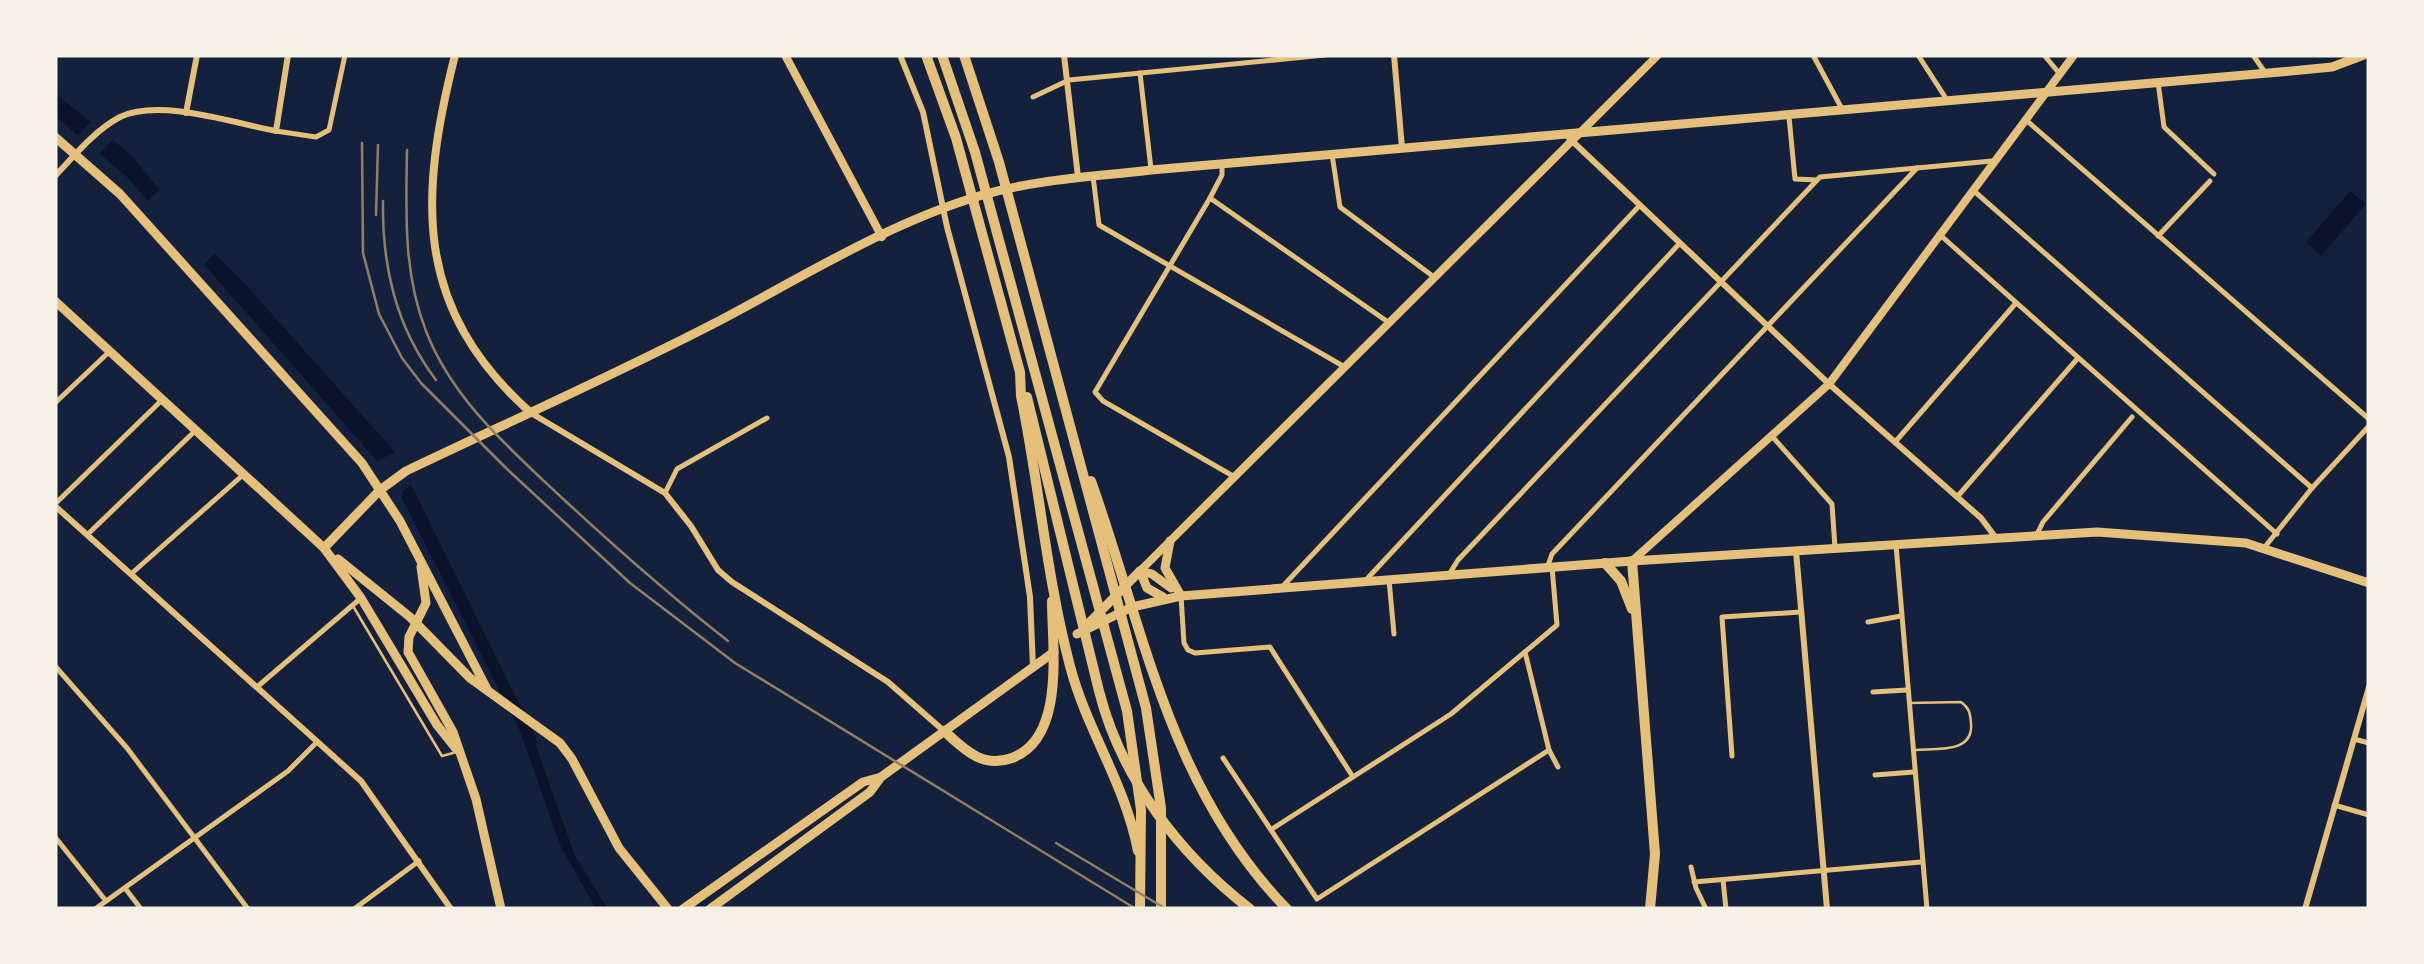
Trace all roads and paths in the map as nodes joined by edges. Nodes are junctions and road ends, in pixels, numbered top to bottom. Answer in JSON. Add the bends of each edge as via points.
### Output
{"nodes":[{"id":1,"x":196,"y":55,"type":"edge"},
{"id":2,"x":288,"y":55,"type":"edge"},
{"id":3,"x":346,"y":55,"type":"edge"},
{"id":4,"x":455,"y":55,"type":"edge"},
{"id":5,"x":784,"y":55,"type":"edge"},
{"id":6,"x":900,"y":55,"type":"edge"},
{"id":7,"x":926,"y":55,"type":"edge"},
{"id":8,"x":942,"y":55,"type":"edge"},
{"id":9,"x":964,"y":55,"type":"edge"},
{"id":10,"x":1064,"y":55,"type":"edge"},
{"id":11,"x":1325,"y":55,"type":"edge"},
{"id":12,"x":1394,"y":55,"type":"edge"},
{"id":13,"x":1658,"y":55,"type":"edge"},
{"id":14,"x":1813,"y":55,"type":"edge"},
{"id":15,"x":1918,"y":55,"type":"edge"},
{"id":16,"x":2044,"y":55,"type":"edge"},
{"id":17,"x":2074,"y":55,"type":"edge"},
{"id":18,"x":2253,"y":55,"type":"edge"},
{"id":19,"x":2364,"y":55,"type":"edge"},
{"id":20,"x":1294,"y":56,"type":"edge"},
{"id":21,"x":2058,"y":72,"type":"junction"},
{"id":22,"x":1140,"y":73,"type":"junction"},
{"id":23,"x":2266,"y":74,"type":"junction"},
{"id":24,"x":1069,"y":80,"type":"junction"},
{"id":25,"x":2158,"y":82,"type":"junction"},
{"id":26,"x":2044,"y":91,"type":"junction"},
{"id":27,"x":1032,"y":96,"type":"dead end"},
{"id":28,"x":1948,"y":100,"type":"junction"},
{"id":29,"x":1842,"y":109,"type":"junction"},
{"id":30,"x":186,"y":113,"type":"junction"},
{"id":31,"x":1789,"y":114,"type":"junction"},
{"id":32,"x":2024,"y":118,"type":"junction"},
{"id":33,"x":276,"y":130,"type":"junction"},
{"id":34,"x":1571,"y":136,"type":"junction"},
{"id":35,"x":55,"y":137,"type":"edge"},
{"id":36,"x":1402,"y":148,"type":"junction"},
{"id":37,"x":76,"y":154,"type":"junction"},
{"id":38,"x":1332,"y":154,"type":"junction"},
{"id":39,"x":1992,"y":162,"type":"junction"},
{"id":40,"x":1222,"y":164,"type":"junction"},
{"id":41,"x":1917,"y":168,"type":"junction"},
{"id":42,"x":1151,"y":170,"type":"junction"},
{"id":43,"x":2214,"y":174,"type":"dead end"},
{"id":44,"x":55,"y":176,"type":"edge"},
{"id":45,"x":1093,"y":176,"type":"junction"},
{"id":46,"x":1078,"y":177,"type":"junction"},
{"id":47,"x":1818,"y":179,"type":"junction"},
{"id":48,"x":2210,"y":181,"type":"dead end"},
{"id":49,"x":1972,"y":189,"type":"junction"},
{"id":50,"x":1210,"y":198,"type":"junction"},
{"id":51,"x":1640,"y":206,"type":"junction"},
{"id":52,"x":943,"y":209,"type":"junction"},
{"id":53,"x":1939,"y":234,"type":"junction"},
{"id":54,"x":2158,"y":236,"type":"junction"},
{"id":55,"x":882,"y":237,"type":"junction"},
{"id":56,"x":1680,"y":243,"type":"junction"},
{"id":57,"x":1170,"y":264,"type":"junction"},
{"id":58,"x":1434,"y":276,"type":"junction"},
{"id":59,"x":1722,"y":282,"type":"junction"},
{"id":60,"x":55,"y":301,"type":"edge"},
{"id":61,"x":2016,"y":303,"type":"junction"},
{"id":62,"x":1388,"y":322,"type":"junction"},
{"id":63,"x":1767,"y":326,"type":"junction"},
{"id":64,"x":110,"y":351,"type":"junction"},
{"id":65,"x":2078,"y":358,"type":"junction"},
{"id":66,"x":1343,"y":366,"type":"junction"},
{"id":67,"x":1020,"y":372,"type":"junction"},
{"id":68,"x":1829,"y":384,"type":"junction"},
{"id":69,"x":163,"y":400,"type":"junction"},
{"id":70,"x":55,"y":403,"type":"edge"},
{"id":71,"x":531,"y":413,"type":"junction"},
{"id":72,"x":2132,"y":416,"type":"dead end"},
{"id":73,"x":766,"y":418,"type":"dead end"},
{"id":74,"x":1069,"y":419,"type":"junction"},
{"id":75,"x":2369,"y":423,"type":"edge"},
{"id":76,"x":196,"y":430,"type":"junction"},
{"id":77,"x":1771,"y":435,"type":"junction"},
{"id":78,"x":1896,"y":441,"type":"junction"},
{"id":79,"x":244,"y":474,"type":"junction"},
{"id":80,"x":1233,"y":476,"type":"junction"},
{"id":81,"x":2312,"y":488,"type":"junction"},
{"id":82,"x":380,"y":490,"type":"junction"},
{"id":83,"x":664,"y":494,"type":"junction"},
{"id":84,"x":1957,"y":496,"type":"junction"},
{"id":85,"x":55,"y":505,"type":"edge"},
{"id":86,"x":88,"y":534,"type":"junction"},
{"id":87,"x":2277,"y":534,"type":"junction"},
{"id":88,"x":2036,"y":536,"type":"junction"},
{"id":89,"x":1996,"y":538,"type":"junction"},
{"id":90,"x":1170,"y":540,"type":"junction"},
{"id":91,"x":1896,"y":544,"type":"junction"},
{"id":92,"x":413,"y":546,"type":"junction"},
{"id":93,"x":324,"y":548,"type":"junction"},
{"id":94,"x":1835,"y":548,"type":"junction"},
{"id":95,"x":2264,"y":548,"type":"junction"},
{"id":96,"x":1796,"y":551,"type":"junction"},
{"id":97,"x":1632,"y":561,"type":"junction"},
{"id":98,"x":1606,"y":563,"type":"junction"},
{"id":99,"x":1550,"y":568,"type":"junction"},
{"id":100,"x":1052,"y":570,"type":"junction"},
{"id":101,"x":131,"y":574,"type":"junction"},
{"id":102,"x":1138,"y":574,"type":"junction"},
{"id":103,"x":1450,"y":576,"type":"junction"},
{"id":104,"x":1389,"y":580,"type":"junction"},
{"id":105,"x":1364,"y":582,"type":"junction"},
{"id":106,"x":2369,"y":583,"type":"edge"},
{"id":107,"x":1281,"y":588,"type":"junction"},
{"id":108,"x":1181,"y":596,"type":"junction"},
{"id":109,"x":1169,"y":598,"type":"junction"},
{"id":110,"x":357,"y":601,"type":"junction"},
{"id":111,"x":1801,"y":612,"type":"junction"},
{"id":112,"x":1902,"y":616,"type":"junction"},
{"id":113,"x":1868,"y":622,"type":"dead end"},
{"id":114,"x":416,"y":624,"type":"junction"},
{"id":115,"x":1638,"y":629,"type":"junction"},
{"id":116,"x":1077,"y":634,"type":"junction"},
{"id":117,"x":1394,"y":634,"type":"dead end"},
{"id":118,"x":1525,"y":652,"type":"junction"},
{"id":119,"x":1037,"y":664,"type":"junction"},
{"id":120,"x":55,"y":666,"type":"edge"},
{"id":121,"x":2369,"y":687,"type":"edge"},
{"id":122,"x":256,"y":688,"type":"junction"},
{"id":123,"x":1908,"y":690,"type":"junction"},
{"id":124,"x":488,"y":691,"type":"junction"},
{"id":125,"x":1873,"y":692,"type":"dead end"},
{"id":126,"x":1908,"y":704,"type":"junction"},
{"id":127,"x":944,"y":731,"type":"junction"},
{"id":128,"x":2354,"y":738,"type":"junction"},
{"id":129,"x":317,"y":742,"type":"junction"},
{"id":130,"x":2369,"y":743,"type":"edge"},
{"id":131,"x":457,"y":750,"type":"junction"},
{"id":132,"x":1549,"y":750,"type":"junction"},
{"id":133,"x":1912,"y":750,"type":"junction"},
{"id":134,"x":1732,"y":756,"type":"dead end"},
{"id":135,"x":1223,"y":758,"type":"dead end"},
{"id":136,"x":1558,"y":768,"type":"dead end"},
{"id":137,"x":1914,"y":772,"type":"junction"},
{"id":138,"x":1875,"y":775,"type":"dead end"},
{"id":139,"x":880,"y":777,"type":"junction"},
{"id":140,"x":1353,"y":777,"type":"junction"},
{"id":141,"x":2334,"y":806,"type":"junction"},
{"id":142,"x":2369,"y":815,"type":"edge"},
{"id":143,"x":1272,"y":829,"type":"junction"},
{"id":144,"x":55,"y":838,"type":"edge"},
{"id":145,"x":196,"y":838,"type":"junction"},
{"id":146,"x":419,"y":861,"type":"junction"},
{"id":147,"x":1922,"y":862,"type":"junction"},
{"id":148,"x":1691,"y":868,"type":"dead end"},
{"id":149,"x":1822,"y":873,"type":"junction"},
{"id":150,"x":1723,"y":880,"type":"junction"},
{"id":151,"x":1142,"y":882,"type":"junction"},
{"id":152,"x":1694,"y":882,"type":"junction"},
{"id":153,"x":125,"y":888,"type":"junction"},
{"id":154,"x":736,"y":890,"type":"junction"},
{"id":155,"x":106,"y":901,"type":"junction"},
{"id":156,"x":95,"y":909,"type":"edge"},
{"id":157,"x":142,"y":909,"type":"edge"},
{"id":158,"x":248,"y":909,"type":"edge"},
{"id":159,"x":354,"y":909,"type":"edge"},
{"id":160,"x":451,"y":909,"type":"edge"},
{"id":161,"x":501,"y":909,"type":"edge"},
{"id":162,"x":668,"y":909,"type":"edge"},
{"id":163,"x":683,"y":909,"type":"edge"},
{"id":164,"x":710,"y":909,"type":"edge"},
{"id":165,"x":725,"y":909,"type":"edge"},
{"id":166,"x":1140,"y":909,"type":"edge"},
{"id":167,"x":1161,"y":909,"type":"edge"},
{"id":168,"x":1250,"y":909,"type":"edge"},
{"id":169,"x":1288,"y":909,"type":"edge"},
{"id":170,"x":1650,"y":909,"type":"edge"},
{"id":171,"x":1706,"y":909,"type":"edge"},
{"id":172,"x":1726,"y":909,"type":"edge"},
{"id":173,"x":1826,"y":909,"type":"edge"},
{"id":174,"x":1928,"y":909,"type":"edge"},
{"id":175,"x":2305,"y":909,"type":"edge"}],
"edges":[{"from":1,"to":30,"type":"street"},
{"from":2,"to":33,"type":"street"},
{"from":3,"to":33,"type":"street","via":[[330,130],[316,137]]},
{"from":4,"to":71,"type":"main road","via":[[434,180],[434,252],[464,335]]},
{"from":5,"to":55,"type":"main road"},
{"from":6,"to":52,"type":"street","via":[[923,112]]},
{"from":7,"to":67,"type":"highway","via":[[956,138]]},
{"from":8,"to":151,"type":"highway","via":[[975,152],[1126,704],[1140,794]]},
{"from":9,"to":74,"type":"highway"},
{"from":10,"to":24,"type":"street"},
{"from":11,"to":20,"type":"street"},
{"from":12,"to":36,"type":"street"},
{"from":13,"to":34,"type":"main road"},
{"from":14,"to":29,"type":"street"},
{"from":15,"to":28,"type":"street"},
{"from":16,"to":21,"type":"street"},
{"from":17,"to":21,"type":"main road"},
{"from":18,"to":23,"type":"street"},
{"from":19,"to":23,"type":"main road","via":[[2332,67]]},
{"from":20,"to":22,"type":"street"},
{"from":21,"to":26,"type":"main road"},
{"from":22,"to":24,"type":"street"},
{"from":22,"to":42,"type":"street"},
{"from":23,"to":25,"type":"main road"},
{"from":24,"to":27,"type":"street"},
{"from":24,"to":46,"type":"street"},
{"from":25,"to":26,"type":"main road"},
{"from":25,"to":43,"type":"street","via":[[2164,128]]},
{"from":26,"to":28,"type":"main road"},
{"from":26,"to":32,"type":"main road"},
{"from":28,"to":29,"type":"main road"},
{"from":29,"to":31,"type":"main road"},
{"from":30,"to":33,"type":"street"},
{"from":30,"to":37,"type":"street","via":[[148,110],[120,117]]},
{"from":31,"to":34,"type":"main road"},
{"from":31,"to":47,"type":"street","via":[[1795,179]]},
{"from":32,"to":39,"type":"main road"},
{"from":32,"to":54,"type":"street"},
{"from":34,"to":36,"type":"main road"},
{"from":34,"to":51,"type":"street"},
{"from":34,"to":58,"type":"main road"},
{"from":35,"to":37,"type":"main road"},
{"from":36,"to":38,"type":"main road"},
{"from":37,"to":44,"type":"street"},
{"from":37,"to":82,"type":"main road","via":[[120,194]]},
{"from":38,"to":40,"type":"main road"},
{"from":38,"to":58,"type":"street","via":[[1340,206]]},
{"from":39,"to":41,"type":"street"},
{"from":39,"to":49,"type":"main road"},
{"from":40,"to":42,"type":"main road"},
{"from":40,"to":50,"type":"street"},
{"from":41,"to":47,"type":"street"},
{"from":41,"to":63,"type":"street"},
{"from":42,"to":45,"type":"main road"},
{"from":45,"to":46,"type":"main road"},
{"from":45,"to":57,"type":"street","via":[[1099,225]]},
{"from":46,"to":52,"type":"main road"},
{"from":47,"to":59,"type":"street"},
{"from":48,"to":54,"type":"street"},
{"from":49,"to":53,"type":"main road"},
{"from":49,"to":81,"type":"street"},
{"from":50,"to":57,"type":"street"},
{"from":50,"to":62,"type":"street"},
{"from":51,"to":56,"type":"street"},
{"from":51,"to":107,"type":"street"},
{"from":52,"to":55,"type":"main road"},
{"from":52,"to":119,"type":"street","via":[[1009,456]]},
{"from":53,"to":61,"type":"street"},
{"from":53,"to":68,"type":"main road"},
{"from":54,"to":75,"type":"street"},
{"from":55,"to":71,"type":"main road"},
{"from":56,"to":59,"type":"street"},
{"from":56,"to":105,"type":"street"},
{"from":57,"to":66,"type":"street"},
{"from":57,"to":80,"type":"street","via":[[1096,388],[1098,397]]},
{"from":58,"to":62,"type":"main road"},
{"from":59,"to":63,"type":"street"},
{"from":59,"to":103,"type":"street"},
{"from":60,"to":64,"type":"main road"},
{"from":61,"to":65,"type":"street"},
{"from":61,"to":78,"type":"street"},
{"from":62,"to":66,"type":"main road"},
{"from":63,"to":68,"type":"street"},
{"from":63,"to":99,"type":"street","via":[[1552,554]]},
{"from":64,"to":69,"type":"main road"},
{"from":64,"to":70,"type":"street"},
{"from":65,"to":84,"type":"street"},
{"from":65,"to":87,"type":"street"},
{"from":66,"to":80,"type":"main road"},
{"from":67,"to":100,"type":"highway"},
{"from":67,"to":168,"type":"highway","via":[[1117,745],[1183,845]]},
{"from":68,"to":77,"type":"main road"},
{"from":68,"to":78,"type":"street"},
{"from":69,"to":76,"type":"main road"},
{"from":69,"to":85,"type":"street"},
{"from":71,"to":82,"type":"main road","via":[[406,471]]},
{"from":71,"to":83,"type":"street"},
{"from":72,"to":88,"type":"street"},
{"from":73,"to":83,"type":"street","via":[[677,468]]},
{"from":74,"to":167,"type":"highway","via":[[1153,742],[1162,808]]},
{"from":74,"to":169,"type":"highway","via":[[1182,752],[1224,831]]},
{"from":75,"to":81,"type":"street"},
{"from":76,"to":79,"type":"main road"},
{"from":76,"to":86,"type":"street"},
{"from":77,"to":94,"type":"street","via":[[1832,503]]},
{"from":77,"to":97,"type":"main road"},
{"from":78,"to":84,"type":"street"},
{"from":79,"to":93,"type":"main road"},
{"from":79,"to":101,"type":"street"},
{"from":80,"to":90,"type":"main road"},
{"from":81,"to":87,"type":"street"},
{"from":82,"to":92,"type":"main road"},
{"from":82,"to":93,"type":"main road"},
{"from":83,"to":127,"type":"street","via":[[732,582],[888,682]]},
{"from":84,"to":89,"type":"street"},
{"from":85,"to":86,"type":"street"},
{"from":86,"to":101,"type":"street"},
{"from":87,"to":95,"type":"street"},
{"from":88,"to":89,"type":"main road"},
{"from":88,"to":95,"type":"main road","via":[[2105,532]]},
{"from":89,"to":91,"type":"main road"},
{"from":90,"to":102,"type":"main road"},
{"from":90,"to":108,"type":"main road","via":[[1165,568]]},
{"from":91,"to":94,"type":"main road"},
{"from":91,"to":112,"type":"street"},
{"from":92,"to":114,"type":"main road","via":[[426,596]]},
{"from":92,"to":124,"type":"main road"},
{"from":93,"to":110,"type":"main road"},
{"from":93,"to":114,"type":"main road"},
{"from":94,"to":96,"type":"main road"},
{"from":95,"to":106,"type":"main road"},
{"from":96,"to":97,"type":"main road"},
{"from":96,"to":111,"type":"street"},
{"from":97,"to":98,"type":"main road"},
{"from":97,"to":115,"type":"highway"},
{"from":98,"to":99,"type":"main road"},
{"from":98,"to":115,"type":"highway","via":[[1627,593]]},
{"from":99,"to":103,"type":"main road"},
{"from":99,"to":118,"type":"street","via":[[1557,625]]},
{"from":100,"to":127,"type":"highway","via":[[1052,690],[1042,730],[1020,754],[998,761],[977,758]]},
{"from":100,"to":151,"type":"highway","via":[[1070,666],[1124,795]]},
{"from":101,"to":122,"type":"street"},
{"from":102,"to":108,"type":"main road","via":[[1152,574]]},
{"from":102,"to":109,"type":"main road","via":[[1149,590]]},
{"from":102,"to":116,"type":"main road"},
{"from":103,"to":104,"type":"main road"},
{"from":104,"to":105,"type":"main road"},
{"from":104,"to":117,"type":"street"},
{"from":105,"to":107,"type":"main road"},
{"from":107,"to":108,"type":"main road"},
{"from":108,"to":109,"type":"main road"},
{"from":108,"to":140,"type":"street","via":[[1188,650],[1270,648]]},
{"from":109,"to":116,"type":"main road"},
{"from":110,"to":122,"type":"street"},
{"from":110,"to":131,"type":"main road"},
{"from":111,"to":134,"type":"street","via":[[1722,617]]},
{"from":111,"to":149,"type":"street"},
{"from":112,"to":113,"type":"street"},
{"from":112,"to":123,"type":"street"},
{"from":114,"to":124,"type":"main road"},
{"from":114,"to":131,"type":"main road","via":[[409,655],[447,719]]},
{"from":115,"to":170,"type":"highway","via":[[1656,854]]},
{"from":116,"to":119,"type":"main road"},
{"from":118,"to":132,"type":"street"},
{"from":118,"to":140,"type":"street","via":[[1451,714]]},
{"from":119,"to":127,"type":"main road"},
{"from":120,"to":145,"type":"street"},
{"from":121,"to":128,"type":"street"},
{"from":122,"to":129,"type":"street"},
{"from":123,"to":125,"type":"street"},
{"from":123,"to":126,"type":"street"},
{"from":124,"to":162,"type":"main road","via":[[566,750],[622,853]]},
{"from":126,"to":133,"type":"street"},
{"from":126,"to":133,"type":"lane","via":[[1961,702],[1972,732],[1957,747]]},
{"from":127,"to":139,"type":"main road"},
{"from":128,"to":130,"type":"street"},
{"from":128,"to":141,"type":"street"},
{"from":129,"to":145,"type":"street"},
{"from":129,"to":146,"type":"street","via":[[361,781]]},
{"from":131,"to":161,"type":"main road"},
{"from":132,"to":136,"type":"street"},
{"from":132,"to":143,"type":"street","via":[[1316,899]]},
{"from":133,"to":137,"type":"street"},
{"from":135,"to":143,"type":"street"},
{"from":137,"to":138,"type":"street"},
{"from":137,"to":147,"type":"street"},
{"from":139,"to":154,"type":"main road","via":[[870,792]]},
{"from":139,"to":163,"type":"main road","via":[[863,782]]},
{"from":140,"to":143,"type":"street"},
{"from":141,"to":142,"type":"street"},
{"from":141,"to":175,"type":"street"},
{"from":144,"to":155,"type":"street"},
{"from":145,"to":153,"type":"street"},
{"from":145,"to":158,"type":"street"},
{"from":146,"to":159,"type":"street"},
{"from":146,"to":160,"type":"street"},
{"from":147,"to":149,"type":"street"},
{"from":147,"to":174,"type":"street"},
{"from":148,"to":152,"type":"street"},
{"from":149,"to":150,"type":"street"},
{"from":149,"to":173,"type":"street"},
{"from":150,"to":152,"type":"street"},
{"from":150,"to":172,"type":"street"},
{"from":151,"to":166,"type":"highway"},
{"from":152,"to":171,"type":"street"},
{"from":153,"to":155,"type":"street"},
{"from":153,"to":157,"type":"street"},
{"from":154,"to":164,"type":"main road"},
{"from":154,"to":165,"type":"main road"},
{"from":155,"to":156,"type":"street"}]}
